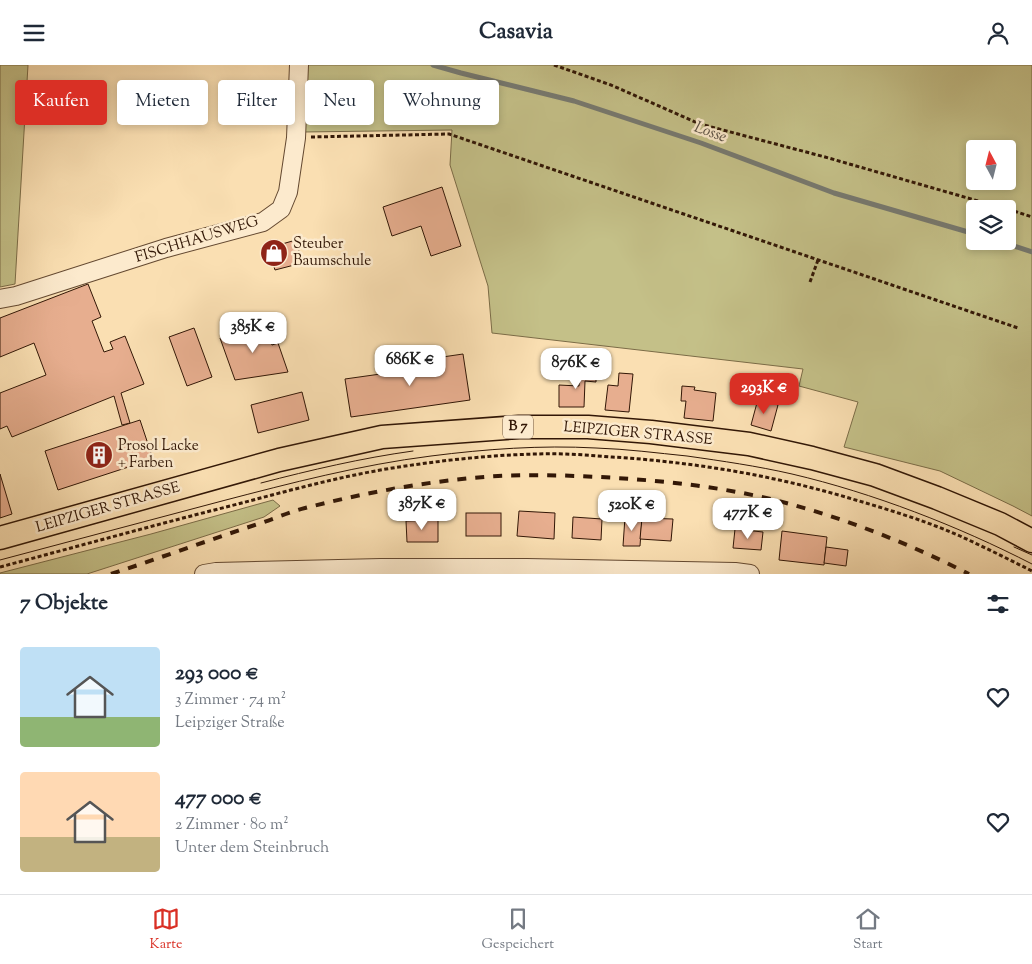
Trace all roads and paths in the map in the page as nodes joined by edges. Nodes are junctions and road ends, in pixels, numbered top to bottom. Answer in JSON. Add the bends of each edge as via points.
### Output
{"nodes":[{"id":1,"x":299,"y":65,"type":"edge"},
{"id":2,"x":554,"y":65,"type":"edge"},
{"id":3,"x":296,"y":138,"type":"junction"},
{"id":4,"x":976,"y":200,"type":"edge"},
{"id":5,"x":1016,"y":212,"type":"edge"},
{"id":6,"x":1032,"y":217,"type":"edge"},
{"id":7,"x":818,"y":260,"type":"junction"},
{"id":8,"x":810,"y":282,"type":"dead end"},
{"id":9,"x":0,"y":299,"type":"edge"},
{"id":10,"x":1018,"y":328,"type":"dead end"},
{"id":11,"x":0,"y":538,"type":"edge"},
{"id":12,"x":1032,"y":541,"type":"edge"},
{"id":13,"x":0,"y":567,"type":"edge"},
{"id":14,"x":527,"y":571,"type":"edge"},
{"id":15,"x":1032,"y":571,"type":"edge"},
{"id":16,"x":740,"y":573,"type":"edge"},
{"id":17,"x":204,"y":574,"type":"edge"}],
"edges":[{"from":1,"to":3,"type":"street","name":"FISCHHAUSWEG"},
{"from":2,"to":4,"type":"path","via":[[611,85],[700,124]]},
{"from":3,"to":7,"type":"path","via":[[449,134]]},
{"from":3,"to":9,"type":"street","name":"FISCHHAUSWEG","via":[[288,192],[281,209],[263,222]]},
{"from":5,"to":6,"type":"path"},
{"from":7,"to":8,"type":"path"},
{"from":7,"to":10,"type":"path"},
{"from":11,"to":12,"type":"main road","name":"LEIPZIGER STRASSE","number":"B 7","via":[[279,460],[382,437],[519,427],[588,427],[749,444],[812,458],[938,497]]},
{"from":13,"to":15,"type":"path","via":[[346,477],[439,462],[541,454],[692,464],[791,482],[911,517]]},
{"from":14,"to":16,"type":"street"},
{"from":14,"to":17,"type":"street","via":[[380,568]]}]}
